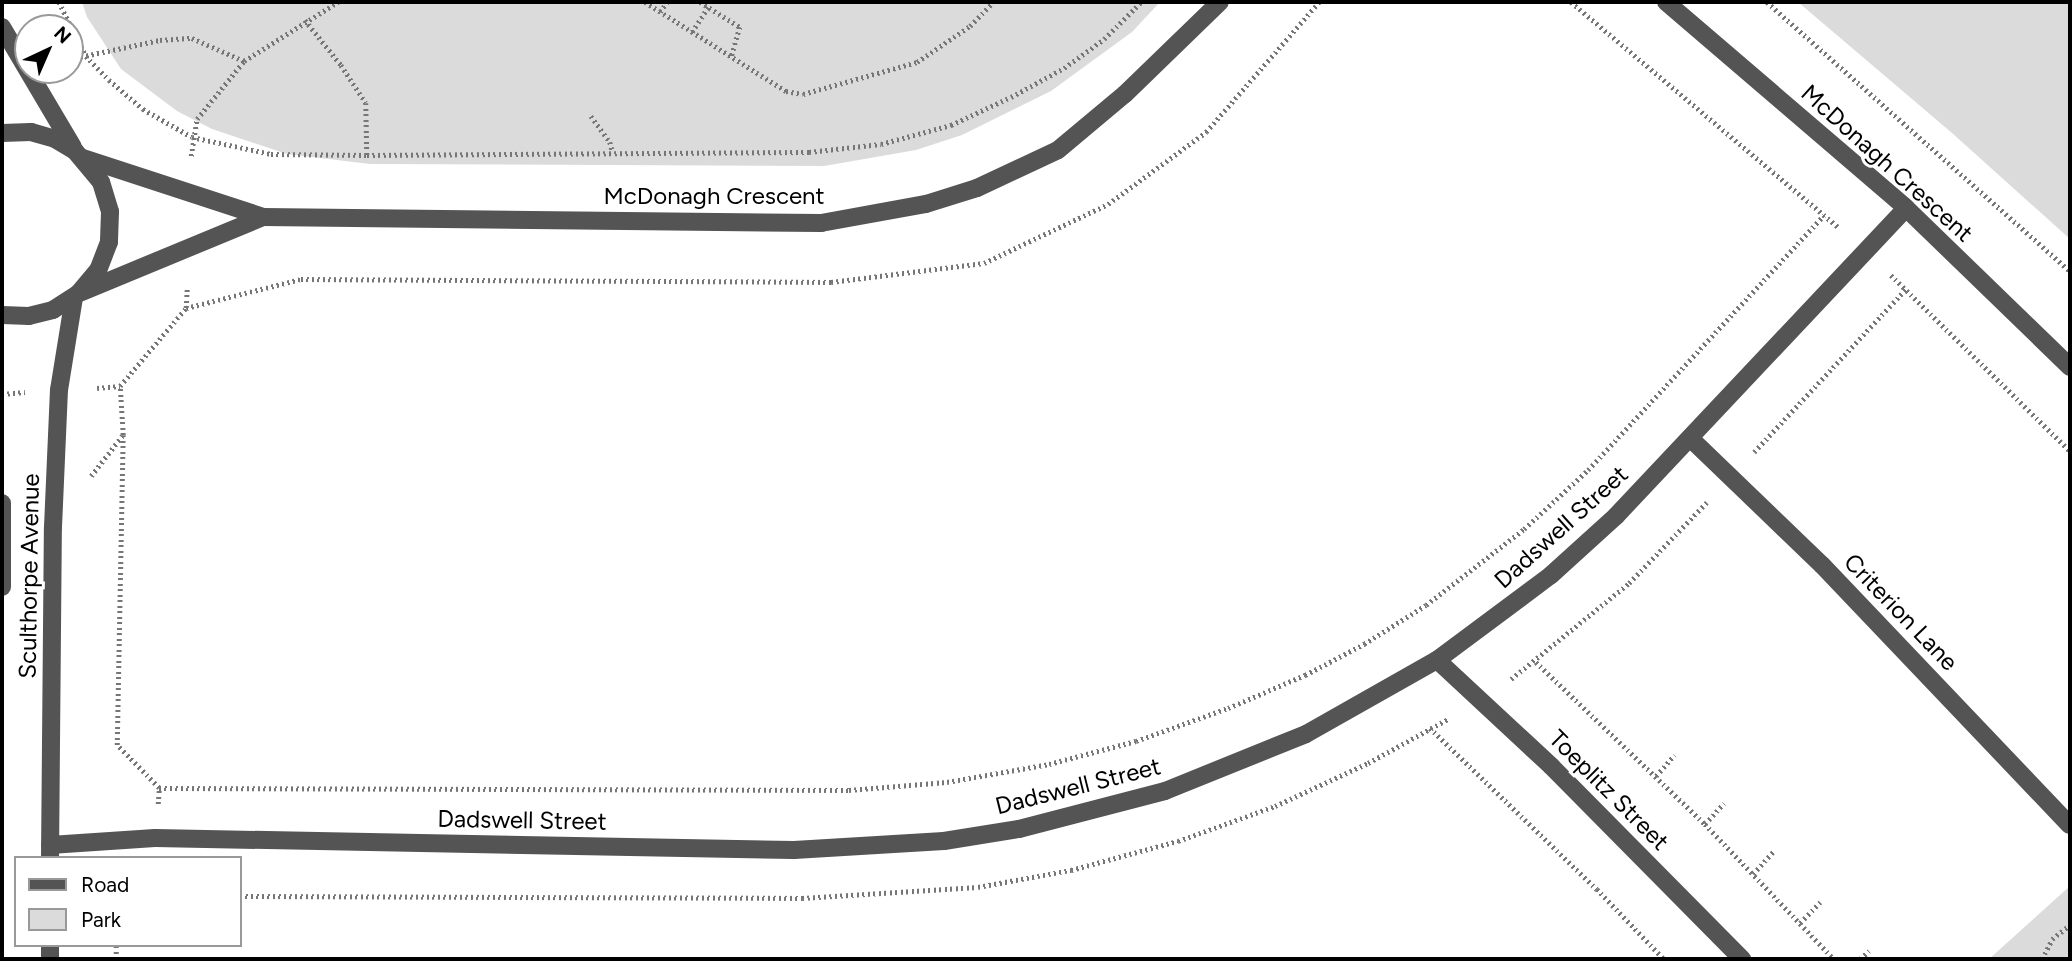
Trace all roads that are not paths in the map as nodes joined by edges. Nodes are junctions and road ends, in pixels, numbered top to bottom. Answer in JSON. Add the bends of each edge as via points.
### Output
{"nodes":[{"id":1,"x":1220,"y":2,"type":"edge"},
{"id":2,"x":1666,"y":2,"type":"edge"},
{"id":3,"x":2,"y":27,"type":"edge"},
{"id":4,"x":2,"y":133,"type":"edge"},
{"id":5,"x":79,"y":155,"type":"junction"},
{"id":6,"x":1906,"y":208,"type":"junction"},
{"id":7,"x":263,"y":217,"type":"junction"},
{"id":8,"x":76,"y":295,"type":"junction"},
{"id":9,"x":2,"y":315,"type":"edge"},
{"id":10,"x":2070,"y":367,"type":"edge"},
{"id":11,"x":1691,"y":439,"type":"junction"},
{"id":12,"x":2,"y":503,"type":"edge"},
{"id":13,"x":2,"y":587,"type":"edge"},
{"id":14,"x":1437,"y":660,"type":"junction"},
{"id":15,"x":2070,"y":825,"type":"edge"},
{"id":16,"x":50,"y":851,"type":"edge"},
{"id":17,"x":1742,"y":959,"type":"edge"}],
"edges":[{"from":1,"to":7,"type":"street","name":"McDonagh Crescent","via":[[1125,94],[1058,150],[977,188],[926,204],[821,223]]},
{"from":2,"to":6,"type":"street","name":"McDonagh Crescent"},
{"from":3,"to":5,"type":"street"},
{"from":4,"to":5,"type":"street","name":"McDonagh Crescent","via":[[31,132],[55,139]]},
{"from":5,"to":7,"type":"street","name":"McDonagh Crescent"},
{"from":5,"to":8,"type":"street","via":[[104,192],[110,212],[109,242],[98,270]]},
{"from":6,"to":10,"type":"street","name":"McDonagh Crescent"},
{"from":6,"to":11,"type":"street","name":"Dadswell Street"},
{"from":7,"to":8,"type":"street","name":"McDonagh Crescent"},
{"from":8,"to":9,"type":"street","name":"McDonagh Crescent","via":[[52,310],[29,316]]},
{"from":8,"to":16,"type":"street","name":"Sculthorpe Avenue","via":[[57,417]]},
{"from":11,"to":14,"type":"street","name":"Dadswell Street","via":[[1551,575]]},
{"from":11,"to":15,"type":"street","name":"Criterion Lane","via":[[1822,565]]},
{"from":12,"to":13,"type":"street","name":"Sculthorpe Avenue"},
{"from":14,"to":16,"type":"street","name":"Dadswell Street","via":[[1306,734],[1165,792],[1019,829],[944,841],[794,850],[155,838]]},
{"from":14,"to":17,"type":"street","name":"Toeplitz Street","via":[[1482,699]]}]}
